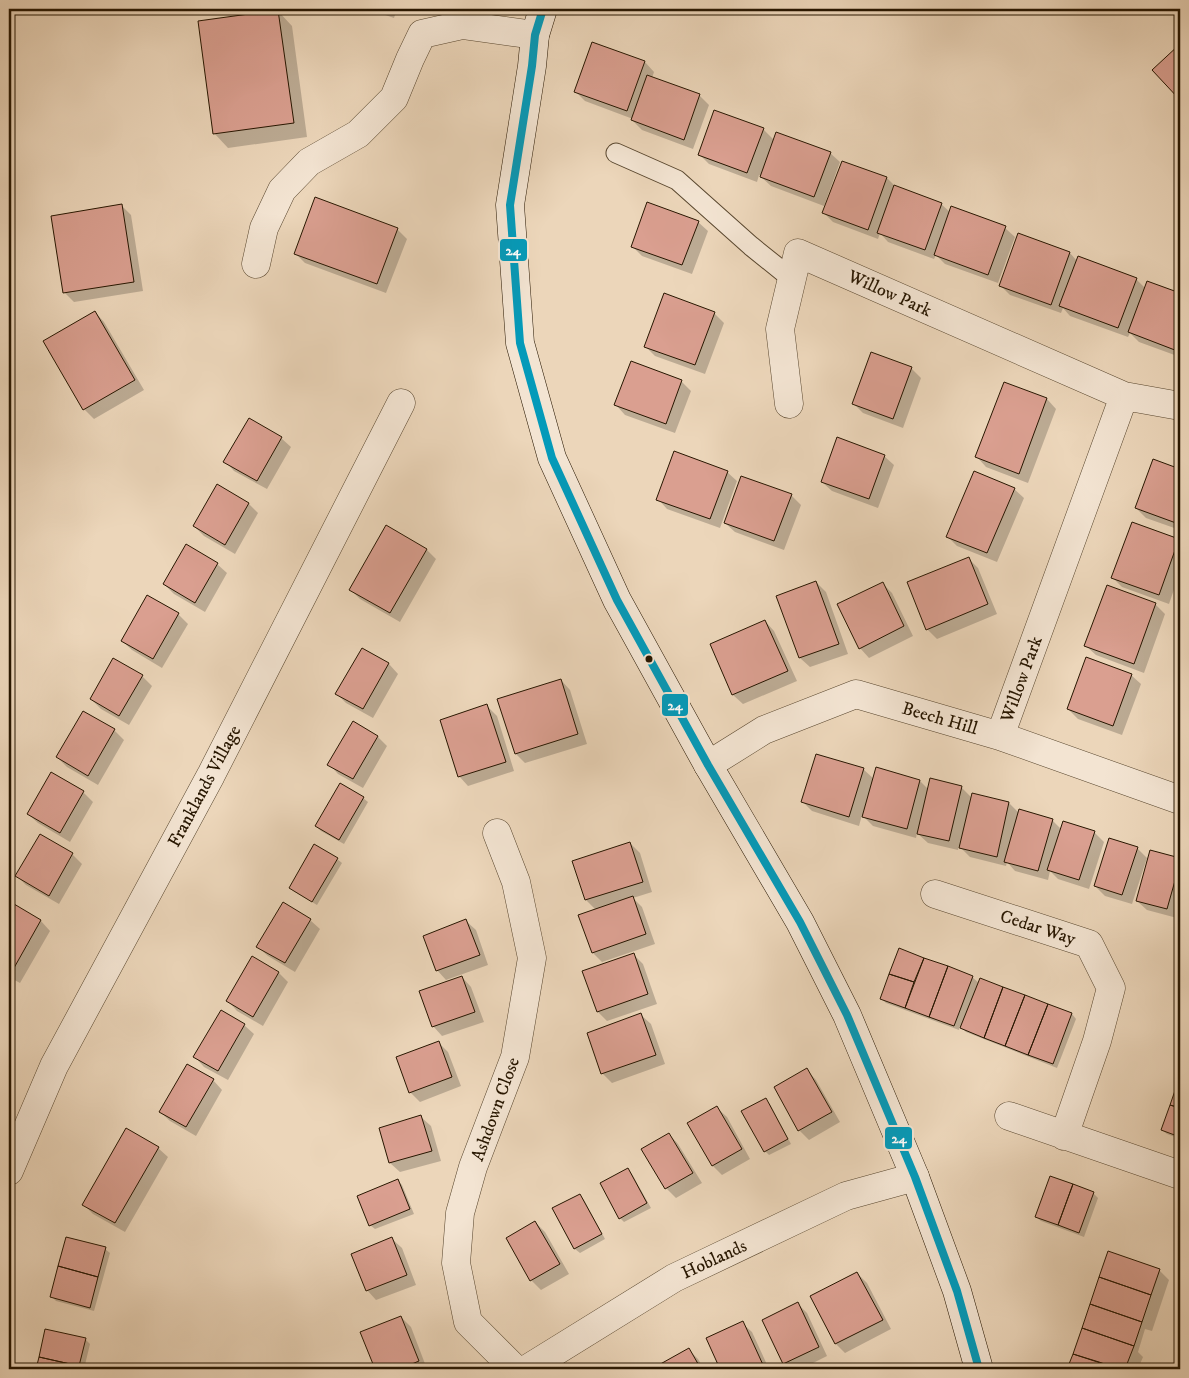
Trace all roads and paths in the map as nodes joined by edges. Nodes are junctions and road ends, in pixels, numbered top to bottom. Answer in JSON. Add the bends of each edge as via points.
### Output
{"nodes":[{"id":1,"x":543,"y":9,"type":"edge"},
{"id":2,"x":535,"y":35,"type":"junction"},
{"id":3,"x":616,"y":153,"type":"dead end"},
{"id":4,"x":256,"y":264,"type":"dead end"},
{"id":5,"x":792,"y":279,"type":"junction"},
{"id":6,"x":1124,"y":396,"type":"junction"},
{"id":7,"x":401,"y":403,"type":"dead end"},
{"id":8,"x":789,"y":404,"type":"dead end"},
{"id":9,"x":1180,"y":406,"type":"edge"},
{"id":10,"x":1000,"y":736,"type":"junction"},
{"id":11,"x":708,"y":765,"type":"junction"},
{"id":12,"x":1180,"y":800,"type":"edge"},
{"id":13,"x":497,"y":833,"type":"dead end"},
{"id":14,"x":936,"y":894,"type":"dead end"},
{"id":15,"x":1009,"y":1116,"type":"dead end"},
{"id":16,"x":1064,"y":1136,"type":"junction"},
{"id":17,"x":9,"y":1171,"type":"edge"},
{"id":18,"x":1180,"y":1175,"type":"edge"},
{"id":19,"x":915,"y":1177,"type":"junction"},
{"id":20,"x":515,"y":1369,"type":"edge"},
{"id":21,"x":527,"y":1369,"type":"edge"},
{"id":22,"x":979,"y":1369,"type":"edge"}],
"edges":[{"from":1,"to":2,"type":"street"},
{"from":2,"to":4,"type":"street","via":[[462,25],[422,34],[394,98],[358,134],[309,162],[282,190],[264,228]]},
{"from":2,"to":11,"type":"street","via":[[510,205],[520,343],[552,458],[617,600]]},
{"from":3,"to":5,"type":"lane","via":[[677,180]]},
{"from":5,"to":6,"type":"street","name":"Willow Park","via":[[798,253]]},
{"from":5,"to":8,"type":"street","name":"Willow Park","via":[[780,329]]},
{"from":6,"to":9,"type":"street","name":"Willow Park"},
{"from":6,"to":10,"type":"street","name":"Willow Park"},
{"from":7,"to":17,"type":"street","name":"Franklands Village","via":[[211,775],[54,1066]]},
{"from":10,"to":11,"type":"street","name":"Beech Hill","via":[[856,694],[764,730]]},
{"from":10,"to":12,"type":"street","name":"Beech Hill"},
{"from":11,"to":19,"type":"street","via":[[800,922],[847,1015]]},
{"from":13,"to":20,"type":"street","name":"Ashdown Close","via":[[516,882],[532,958],[515,1057],[460,1213],[456,1263],[468,1322]]},
{"from":14,"to":16,"type":"street","name":"Cedar Way","via":[[1089,944],[1110,988],[1097,1040]]},
{"from":15,"to":16,"type":"street"},
{"from":16,"to":18,"type":"street"},
{"from":19,"to":21,"type":"street","name":"Hoblands","via":[[846,1196],[674,1278]]},
{"from":19,"to":22,"type":"street","via":[[957,1291]]}]}
